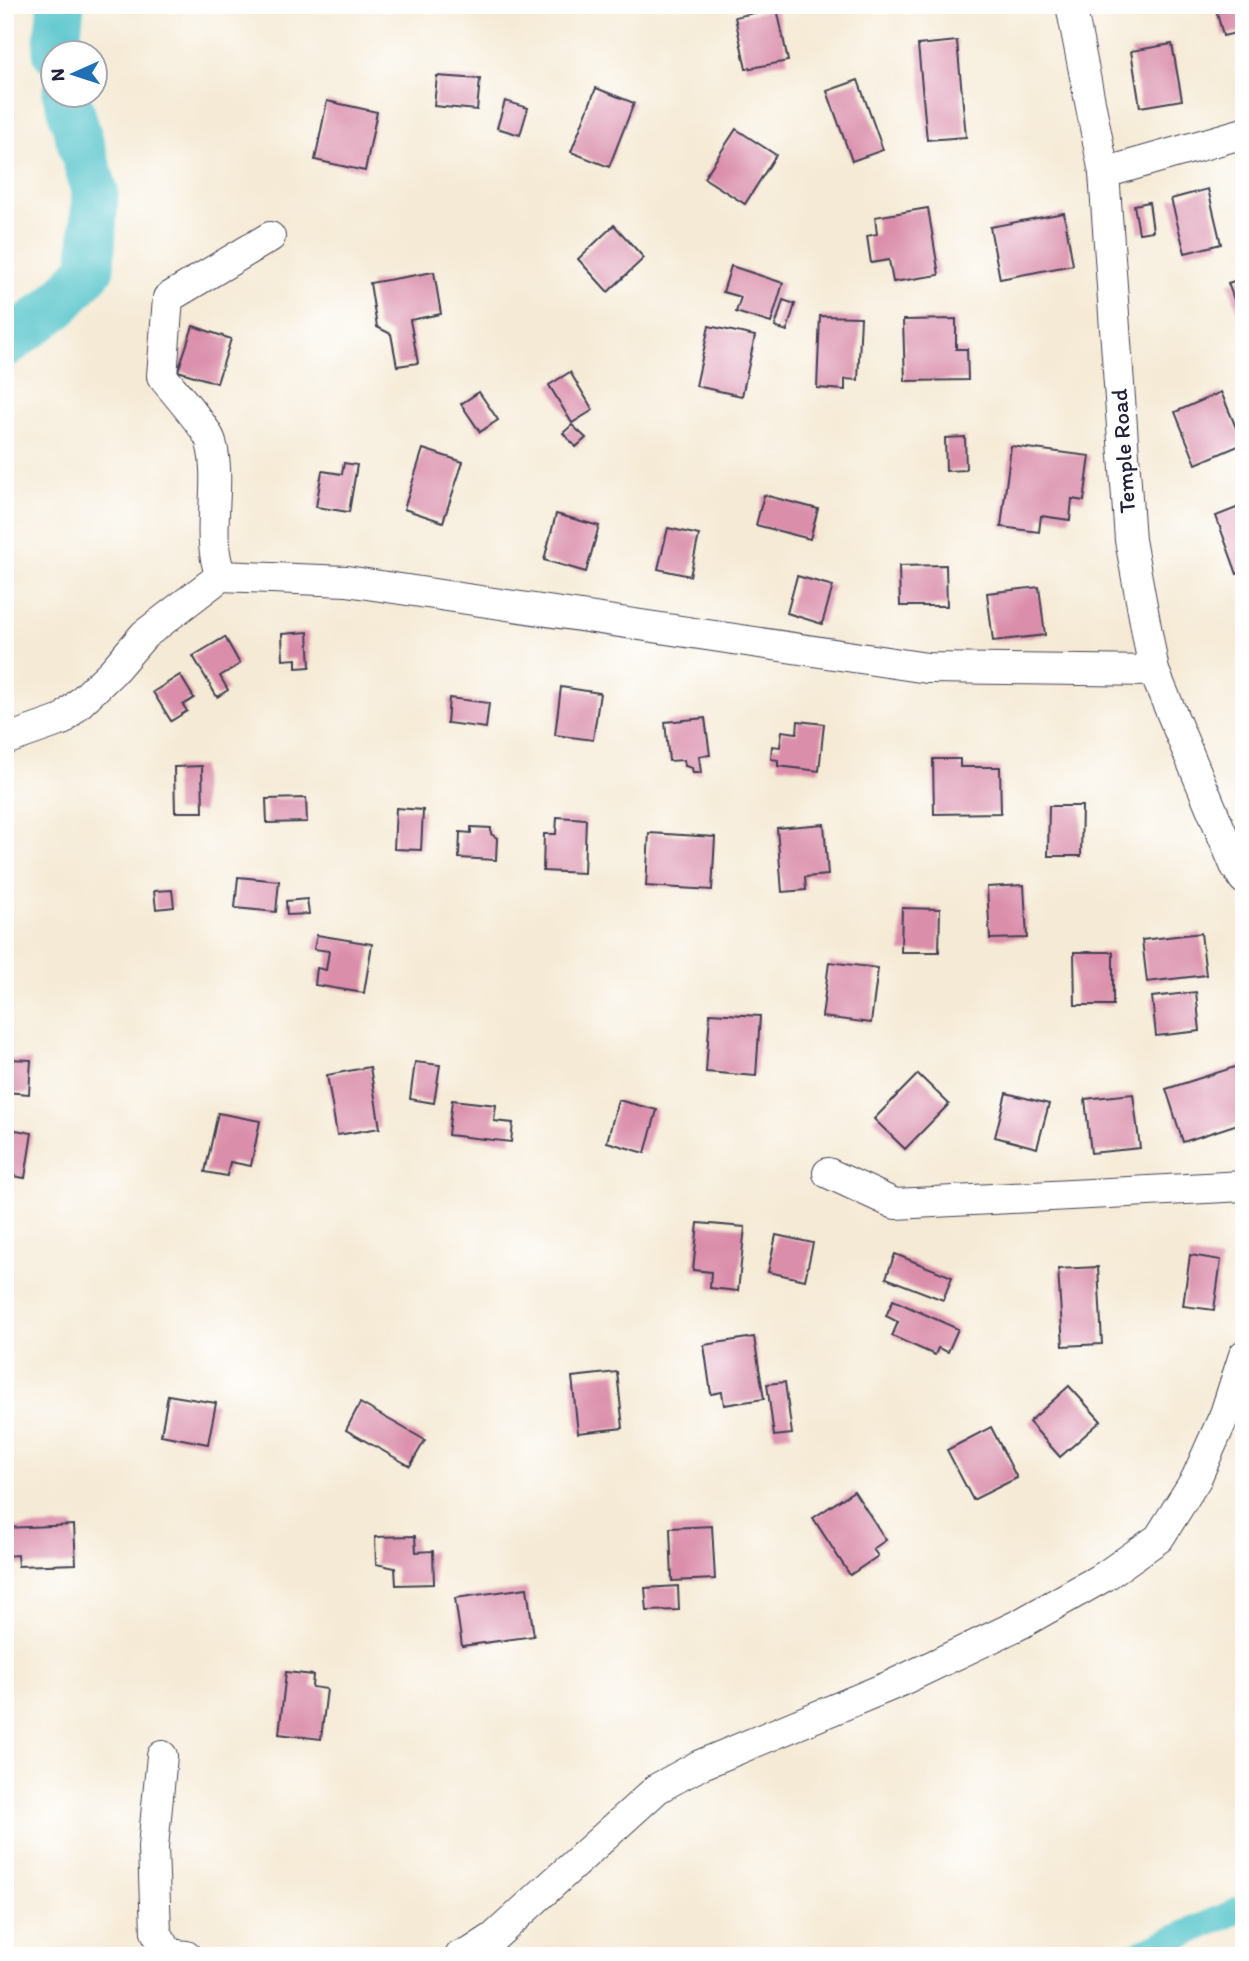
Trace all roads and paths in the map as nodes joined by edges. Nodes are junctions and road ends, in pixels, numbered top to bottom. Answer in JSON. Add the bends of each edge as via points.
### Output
{"nodes":[{"id":1,"x":1071,"y":5,"type":"edge"},
{"id":2,"x":1244,"y":133,"type":"edge"},
{"id":3,"x":1104,"y":173,"type":"junction"},
{"id":4,"x":270,"y":237,"type":"dead end"},
{"id":5,"x":221,"y":576,"type":"junction"},
{"id":6,"x":1154,"y":671,"type":"junction"},
{"id":7,"x":5,"y":740,"type":"edge"},
{"id":8,"x":1244,"y":879,"type":"edge"},
{"id":9,"x":828,"y":1173,"type":"dead end"},
{"id":10,"x":1244,"y":1186,"type":"edge"},
{"id":11,"x":1244,"y":1354,"type":"edge"},
{"id":12,"x":163,"y":1756,"type":"dead end"},
{"id":13,"x":186,"y":1956,"type":"edge"},
{"id":14,"x":460,"y":1956,"type":"edge"}],
"edges":[{"from":1,"to":3,"type":"street","name":"Temple Road"},
{"from":2,"to":3,"type":"street"},
{"from":3,"to":6,"type":"street","name":"Temple Road","via":[[1130,540]]},
{"from":4,"to":5,"type":"street","via":[[168,298],[162,376],[211,440],[212,554]]},
{"from":5,"to":6,"type":"street","via":[[347,581],[927,668]]},
{"from":5,"to":7,"type":"street","via":[[144,635],[62,720]]},
{"from":6,"to":8,"type":"street","name":"Temple Road"},
{"from":9,"to":10,"type":"street","via":[[895,1204]]},
{"from":11,"to":14,"type":"street","via":[[1226,1414],[1196,1479],[1159,1538],[1105,1576],[1020,1624],[892,1685],[700,1765],[658,1788],[494,1938]]},
{"from":12,"to":13,"type":"street","via":[[153,1847],[156,1932],[169,1954]]}]}
